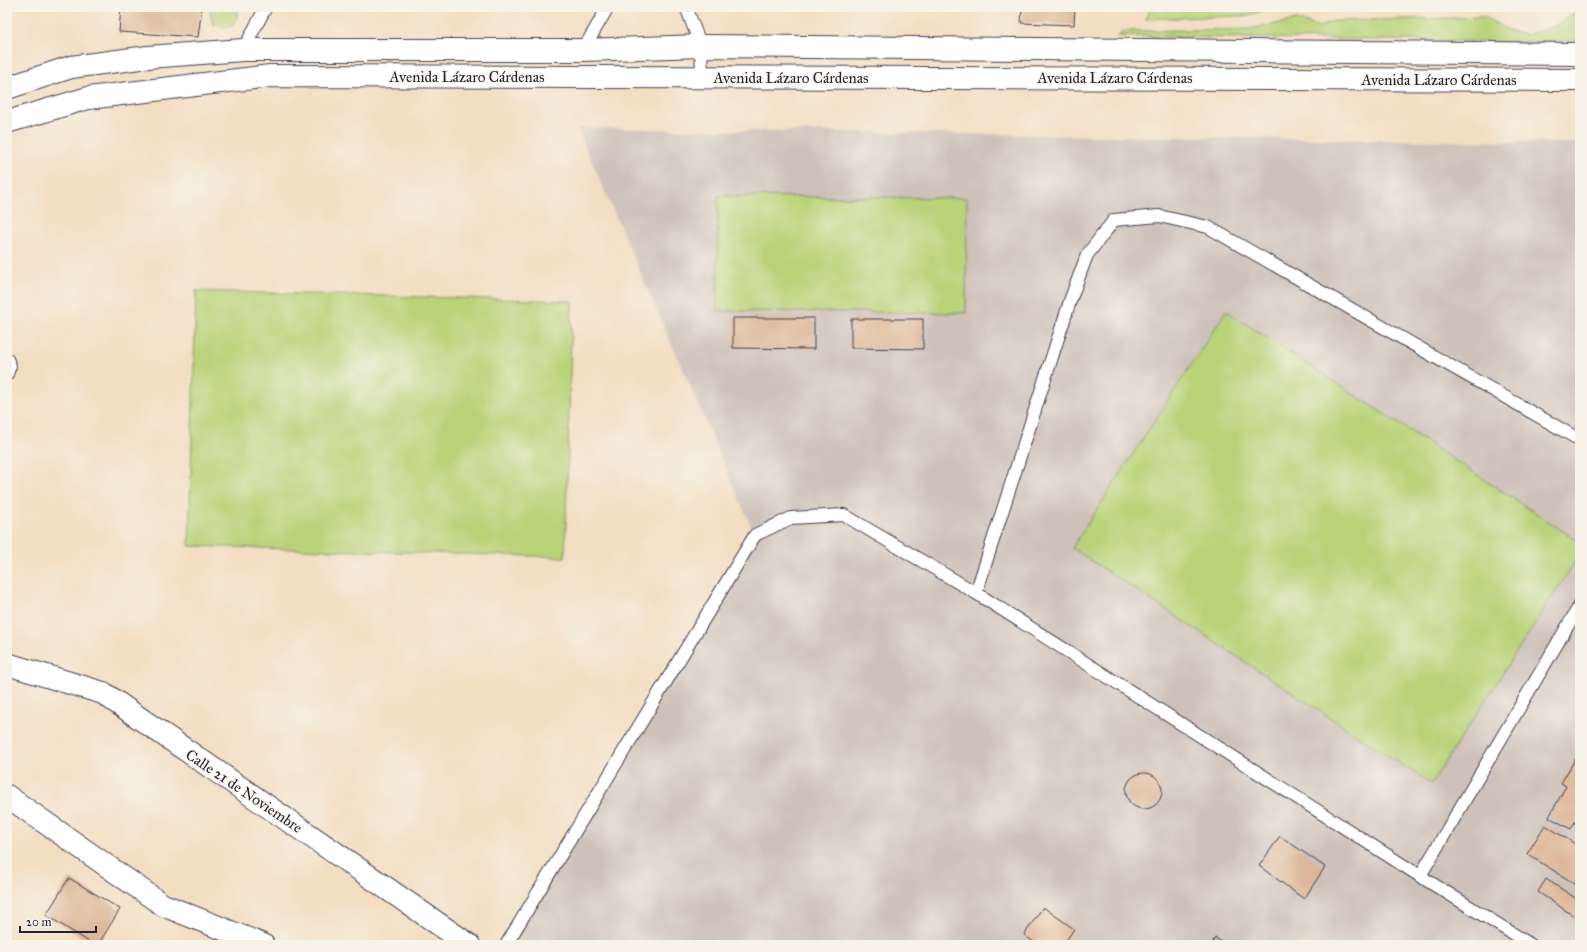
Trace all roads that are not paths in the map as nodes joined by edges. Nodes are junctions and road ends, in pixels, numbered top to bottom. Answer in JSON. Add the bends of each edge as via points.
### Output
{"nodes":[{"id":1,"x":266,"y":7,"type":"edge"},
{"id":2,"x":608,"y":7,"type":"edge"},
{"id":3,"x":686,"y":7,"type":"edge"},
{"id":4,"x":702,"y":46,"type":"junction"},
{"id":5,"x":243,"y":50,"type":"junction"},
{"id":6,"x":583,"y":50,"type":"junction"},
{"id":7,"x":1580,"y":54,"type":"edge"},
{"id":8,"x":702,"y":77,"type":"junction"},
{"id":9,"x":1580,"y":80,"type":"edge"},
{"id":10,"x":7,"y":88,"type":"edge"},
{"id":11,"x":7,"y":122,"type":"edge"},
{"id":12,"x":7,"y":359,"type":"edge"},
{"id":13,"x":7,"y":374,"type":"edge"},
{"id":14,"x":1580,"y":440,"type":"edge"},
{"id":15,"x":976,"y":593,"type":"junction"},
{"id":16,"x":1580,"y":605,"type":"edge"},
{"id":17,"x":7,"y":664,"type":"edge"},
{"id":18,"x":7,"y":796,"type":"edge"},
{"id":19,"x":1420,"y":876,"type":"junction"},
{"id":20,"x":263,"y":945,"type":"edge"},
{"id":21,"x":469,"y":945,"type":"edge"},
{"id":22,"x":506,"y":945,"type":"edge"},
{"id":23,"x":1531,"y":945,"type":"edge"}],
"edges":[{"from":1,"to":5,"type":"lane"},
{"from":2,"to":6,"type":"lane"},
{"from":3,"to":4,"type":"lane"},
{"from":4,"to":6,"type":"street","name":"Avenida Lázaro Cárdenas"},
{"from":4,"to":7,"type":"street","name":"Avenida Lázaro Cárdenas"},
{"from":4,"to":8,"type":"lane"},
{"from":5,"to":6,"type":"street","name":"Avenida Lázaro Cárdenas"},
{"from":5,"to":10,"type":"street","name":"Avenida Lázaro Cárdenas","via":[[148,57],[71,67]]},
{"from":8,"to":9,"type":"street","name":"Avenida Lázaro Cárdenas"},
{"from":8,"to":11,"type":"street","name":"Avenida Lázaro Cárdenas","via":[[270,76],[88,98]]},
{"from":12,"to":13,"type":"lane","via":[[10,366]]},
{"from":14,"to":15,"type":"lane","via":[[1208,228],[1159,216],[1114,220],[1087,255]]},
{"from":15,"to":19,"type":"lane"},
{"from":15,"to":22,"type":"lane","via":[[844,515],[791,518],[755,536]]},
{"from":16,"to":19,"type":"lane"},
{"from":17,"to":21,"type":"street","name":"Calle 21 de Noviembre","via":[[102,693]]},
{"from":18,"to":20,"type":"street","via":[[163,905]]},
{"from":19,"to":23,"type":"lane"}]}
